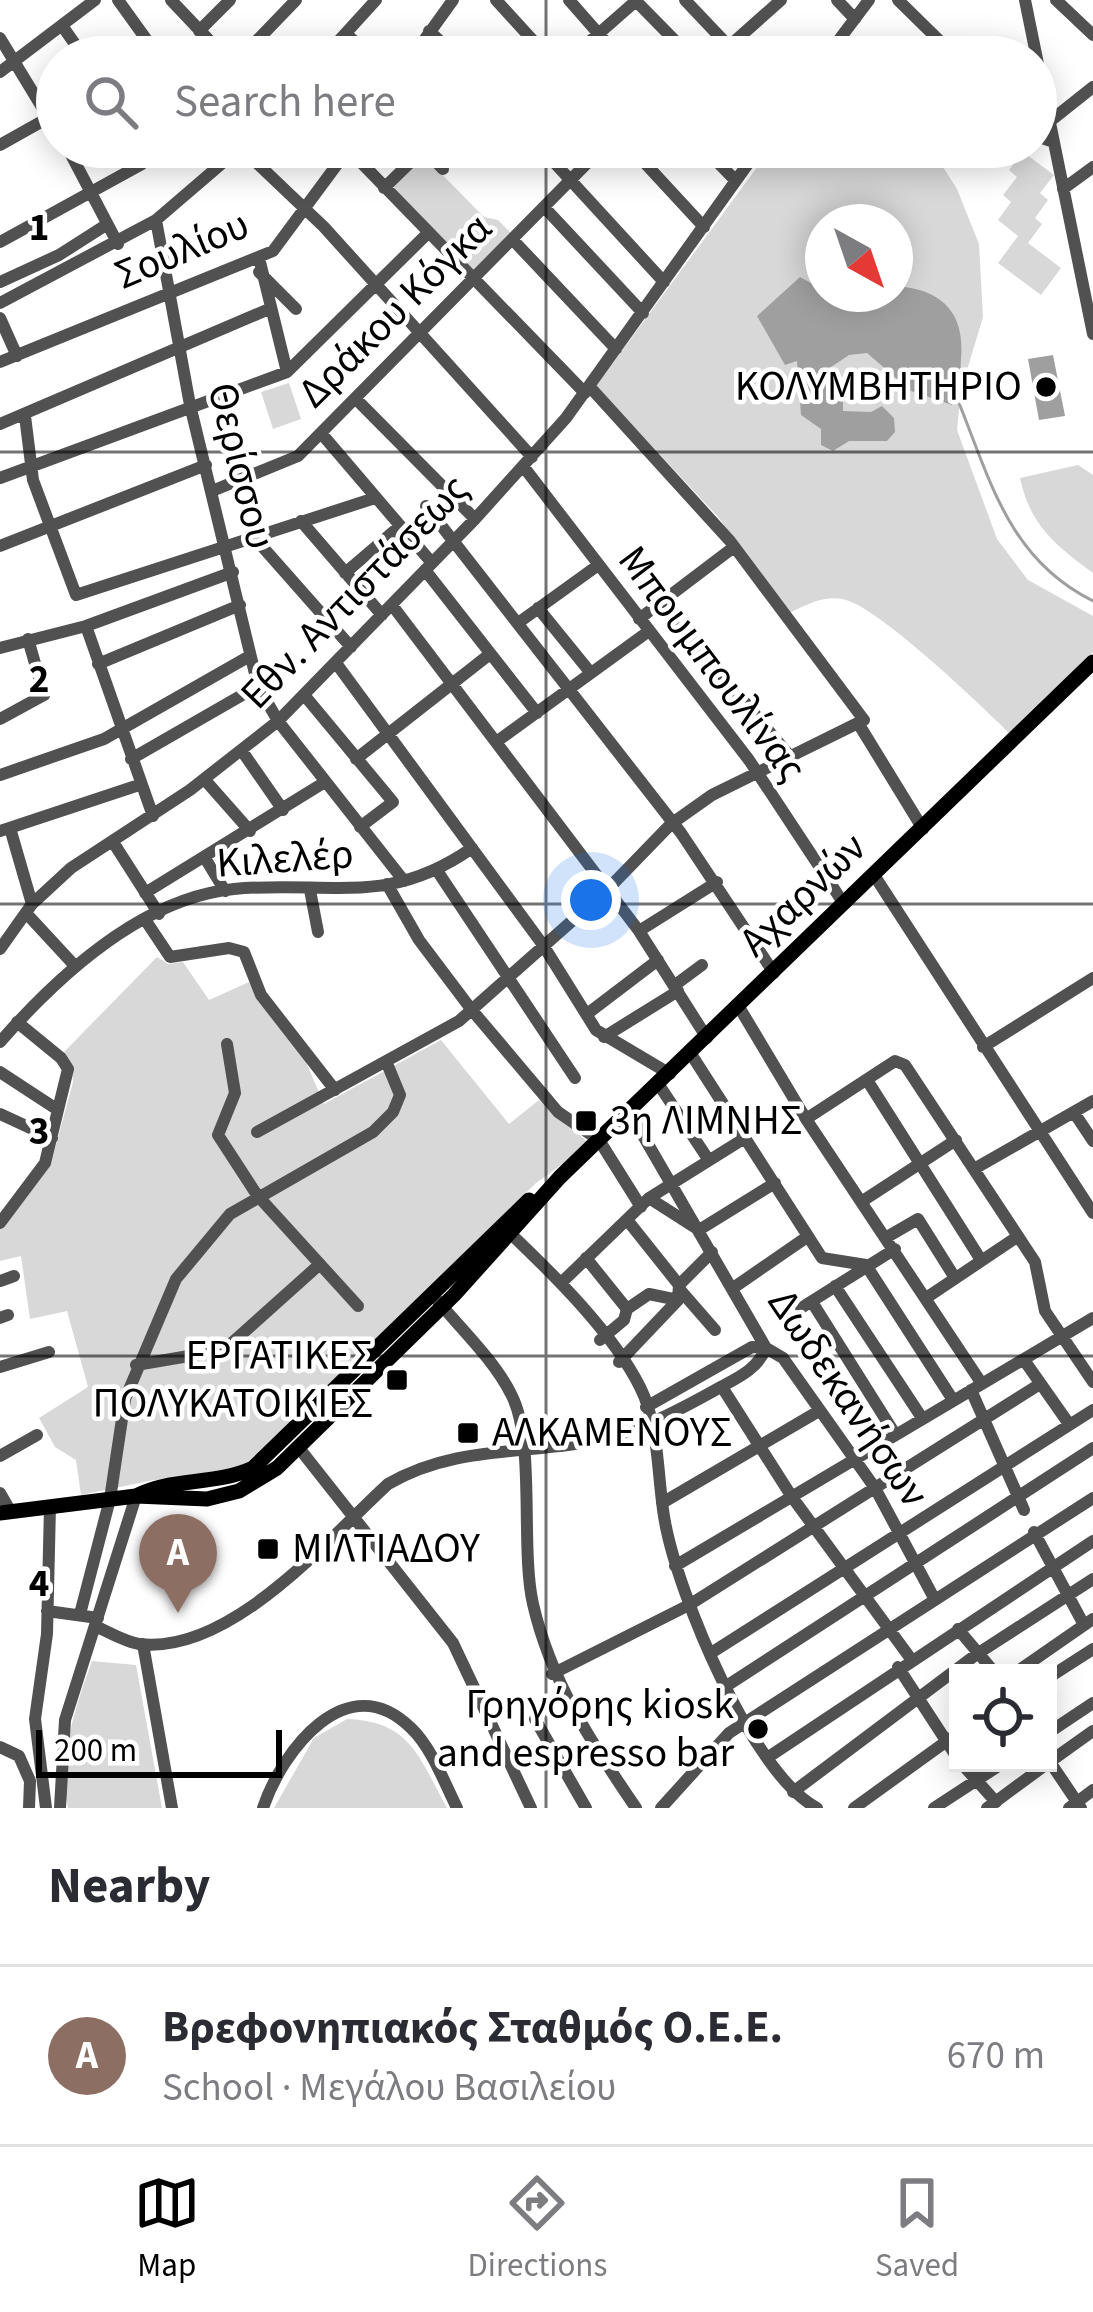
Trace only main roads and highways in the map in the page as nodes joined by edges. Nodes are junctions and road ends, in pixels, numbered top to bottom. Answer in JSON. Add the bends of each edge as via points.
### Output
{"nodes":[{"id":1,"x":1093,"y":662,"type":"edge"},
{"id":2,"x":560,"y":1177,"type":"junction"},
{"id":3,"x":437,"y":1301,"type":"junction"},
{"id":4,"x":136,"y":1496,"type":"junction"},
{"id":5,"x":6,"y":1512,"type":"edge"}],
"edges":[{"from":1,"to":2,"type":"main road","name":"Αχαρνών"},
{"from":2,"to":3,"type":"main road","name":"Αχαρνών"},
{"from":2,"to":3,"type":"main road","name":"Αχαρνών"},
{"from":3,"to":4,"type":"main road","name":"Αχαρνών","via":[[260,1463],[226,1479],[155,1485]]},
{"from":3,"to":4,"type":"main road","name":"Αχαρνών","via":[[267,1476],[223,1496]]},
{"from":4,"to":5,"type":"main road","name":"Αχαρνών"}]}
